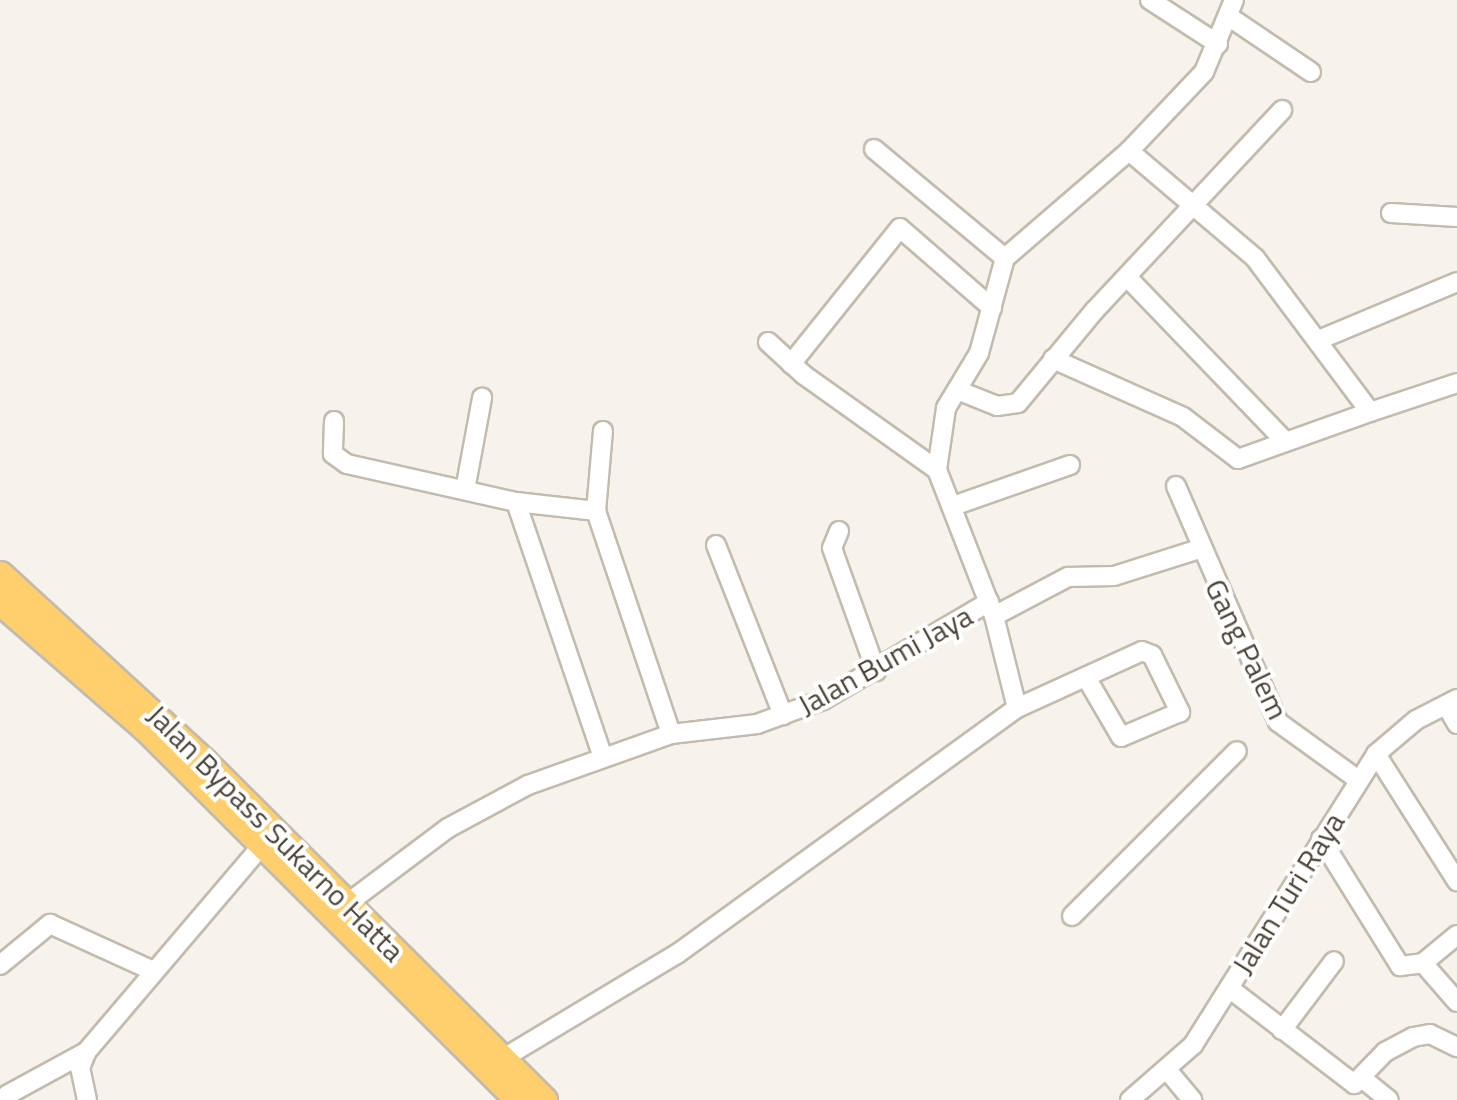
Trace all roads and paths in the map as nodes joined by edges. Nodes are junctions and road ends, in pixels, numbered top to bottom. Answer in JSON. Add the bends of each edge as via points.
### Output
{"nodes":[{"id":1,"x":1150,"y":0,"type":"edge"},
{"id":2,"x":1231,"y":8,"type":"edge"},
{"id":3,"x":1218,"y":44,"type":"junction"},
{"id":4,"x":1311,"y":72,"type":"dead end"},
{"id":5,"x":1282,"y":110,"type":"dead end"},
{"id":6,"x":874,"y":149,"type":"dead end"},
{"id":7,"x":1129,"y":151,"type":"junction"},
{"id":8,"x":1195,"y":204,"type":"junction"},
{"id":9,"x":1391,"y":213,"type":"dead end"},
{"id":10,"x":1457,"y":217,"type":"edge"},
{"id":11,"x":1005,"y":258,"type":"junction"},
{"id":12,"x":1128,"y":278,"type":"junction"},
{"id":13,"x":1457,"y":282,"type":"edge"},
{"id":14,"x":992,"y":308,"type":"junction"},
{"id":15,"x":1321,"y":339,"type":"junction"},
{"id":16,"x":768,"y":342,"type":"dead end"},
{"id":17,"x":1052,"y":359,"type":"junction"},
{"id":18,"x":791,"y":364,"type":"junction"},
{"id":19,"x":1457,"y":383,"type":"edge"},
{"id":20,"x":957,"y":390,"type":"junction"},
{"id":21,"x":482,"y":398,"type":"dead end"},
{"id":22,"x":1370,"y":412,"type":"junction"},
{"id":23,"x":334,"y":421,"type":"dead end"},
{"id":24,"x":603,"y":431,"type":"dead end"},
{"id":25,"x":1285,"y":441,"type":"junction"},
{"id":26,"x":1070,"y":465,"type":"dead end"},
{"id":27,"x":937,"y":470,"type":"junction"},
{"id":28,"x":1176,"y":486,"type":"dead end"},
{"id":29,"x":465,"y":490,"type":"junction"},
{"id":30,"x":516,"y":502,"type":"junction"},
{"id":31,"x":953,"y":506,"type":"junction"},
{"id":32,"x":596,"y":512,"type":"junction"},
{"id":33,"x":839,"y":532,"type":"dead end"},
{"id":34,"x":716,"y":546,"type":"dead end"},
{"id":35,"x":1199,"y":549,"type":"junction"},
{"id":36,"x":0,"y":574,"type":"edge"},
{"id":37,"x":0,"y":602,"type":"edge"},
{"id":38,"x":992,"y":609,"type":"junction"},
{"id":39,"x":876,"y":671,"type":"junction"},
{"id":40,"x":1086,"y":677,"type":"junction"},
{"id":41,"x":1451,"y":702,"type":"edge"},
{"id":42,"x":1017,"y":708,"type":"junction"},
{"id":43,"x":783,"y":715,"type":"junction"},
{"id":44,"x":1457,"y":724,"type":"edge"},
{"id":45,"x":671,"y":734,"type":"junction"},
{"id":46,"x":1236,"y":751,"type":"dead end"},
{"id":47,"x":1376,"y":754,"type":"junction"},
{"id":48,"x":603,"y":757,"type":"junction"},
{"id":49,"x":1357,"y":780,"type":"junction"},
{"id":50,"x":1322,"y":839,"type":"junction"},
{"id":51,"x":263,"y":844,"type":"junction"},
{"id":52,"x":1457,"y":881,"type":"edge"},
{"id":53,"x":348,"y":903,"type":"junction"},
{"id":54,"x":1072,"y":916,"type":"dead end"},
{"id":55,"x":1457,"y":934,"type":"edge"},
{"id":56,"x":1334,"y":961,"type":"dead end"},
{"id":57,"x":1423,"y":963,"type":"junction"},
{"id":58,"x":0,"y":965,"type":"edge"},
{"id":59,"x":150,"y":970,"type":"junction"},
{"id":60,"x":1230,"y":988,"type":"junction"},
{"id":61,"x":1457,"y":1002,"type":"edge"},
{"id":62,"x":1282,"y":1030,"type":"junction"},
{"id":63,"x":1457,"y":1047,"type":"edge"},
{"id":64,"x":87,"y":1051,"type":"junction"},
{"id":65,"x":502,"y":1059,"type":"junction"},
{"id":66,"x":1168,"y":1071,"type":"junction"},
{"id":67,"x":1363,"y":1078,"type":"junction"},
{"id":68,"x":6,"y":1095,"type":"dead end"},
{"id":69,"x":87,"y":1100,"type":"edge"},
{"id":70,"x":518,"y":1100,"type":"edge"},
{"id":71,"x":544,"y":1100,"type":"edge"},
{"id":72,"x":1130,"y":1100,"type":"edge"},
{"id":73,"x":1192,"y":1100,"type":"edge"},
{"id":74,"x":1389,"y":1100,"type":"edge"}],
"edges":[{"from":1,"to":3,"type":"street"},
{"from":2,"to":3,"type":"street"},
{"from":2,"to":4,"type":"street"},
{"from":3,"to":7,"type":"street","via":[[1204,72]]},
{"from":5,"to":8,"type":"street"},
{"from":6,"to":11,"type":"street"},
{"from":7,"to":8,"type":"street"},
{"from":7,"to":11,"type":"street"},
{"from":8,"to":12,"type":"street"},
{"from":8,"to":15,"type":"street","via":[[1255,258]]},
{"from":9,"to":10,"type":"street"},
{"from":11,"to":14,"type":"street"},
{"from":12,"to":17,"type":"street"},
{"from":12,"to":25,"type":"street"},
{"from":13,"to":15,"type":"street"},
{"from":14,"to":18,"type":"street","via":[[900,228]]},
{"from":14,"to":20,"type":"street","via":[[979,353]]},
{"from":15,"to":22,"type":"street"},
{"from":16,"to":18,"type":"street"},
{"from":17,"to":20,"type":"street","via":[[1014,405],[997,406]]},
{"from":17,"to":25,"type":"street","via":[[1183,417],[1234,458]]},
{"from":18,"to":27,"type":"street"},
{"from":19,"to":22,"type":"street"},
{"from":20,"to":27,"type":"street","via":[[943,420]]},
{"from":21,"to":29,"type":"street"},
{"from":22,"to":25,"type":"street"},
{"from":23,"to":29,"type":"street","via":[[336,460]]},
{"from":24,"to":32,"type":"street"},
{"from":26,"to":31,"type":"street"},
{"from":27,"to":31,"type":"street"},
{"from":28,"to":35,"type":"street","name":"Gang Palem"},
{"from":29,"to":30,"type":"street"},
{"from":30,"to":32,"type":"street"},
{"from":30,"to":48,"type":"street"},
{"from":31,"to":38,"type":"street"},
{"from":32,"to":45,"type":"street"},
{"from":33,"to":39,"type":"street","via":[[832,548]]},
{"from":34,"to":43,"type":"street"},
{"from":35,"to":38,"type":"street","name":"Jalan Bumi Jaya","via":[[1114,576],[1068,577]]},
{"from":35,"to":49,"type":"street","name":"Gang Palem","via":[[1278,722]]},
{"from":36,"to":53,"type":"highway","name":"Jalan Bypass Sukarno Hatta","via":[[109,670]]},
{"from":37,"to":51,"type":"highway","name":"Jalan Bypass Sukarno Hatta","via":[[133,717]]},
{"from":38,"to":39,"type":"street","name":"Jalan Bumi Jaya"},
{"from":38,"to":42,"type":"street"},
{"from":39,"to":43,"type":"street","name":"Jalan Bumi Jaya"},
{"from":40,"to":40,"type":"street","via":[[1146,652],[1180,712],[1121,737]]},
{"from":40,"to":42,"type":"street"},
{"from":41,"to":44,"type":"street"},
{"from":41,"to":47,"type":"street","name":"Jalan Turi Raya"},
{"from":42,"to":65,"type":"street","via":[[677,954]]},
{"from":43,"to":45,"type":"street","name":"Jalan Bumi Jaya"},
{"from":45,"to":48,"type":"street","name":"Jalan Bumi Jaya"},
{"from":46,"to":54,"type":"street"},
{"from":47,"to":49,"type":"street","name":"Jalan Turi Raya"},
{"from":47,"to":52,"type":"street"},
{"from":48,"to":53,"type":"street","name":"Jalan Bumi Jaya","via":[[528,785],[448,828]]},
{"from":49,"to":50,"type":"street","name":"Jalan Turi Raya"},
{"from":50,"to":57,"type":"street","via":[[1400,966]]},
{"from":50,"to":60,"type":"street","name":"Jalan Turi Raya"},
{"from":51,"to":59,"type":"street"},
{"from":51,"to":70,"type":"highway","name":"Jalan Bypass Sukarno Hatta"},
{"from":53,"to":65,"type":"highway","name":"Jalan Bypass Sukarno Hatta"},
{"from":55,"to":57,"type":"street"},
{"from":56,"to":62,"type":"street"},
{"from":57,"to":61,"type":"street"},
{"from":58,"to":59,"type":"street","via":[[50,924]]},
{"from":59,"to":64,"type":"street"},
{"from":60,"to":62,"type":"street"},
{"from":60,"to":66,"type":"street","name":"Jalan Turi Raya"},
{"from":62,"to":67,"type":"street","via":[[1354,1084]]},
{"from":63,"to":67,"type":"street","via":[[1430,1034],[1413,1037],[1385,1052]]},
{"from":64,"to":68,"type":"street"},
{"from":64,"to":69,"type":"street","via":[[80,1068]]},
{"from":65,"to":71,"type":"highway","name":"Jalan Bypass Sukarno Hatta"},
{"from":66,"to":72,"type":"street","name":"Jalan Turi Raya"},
{"from":66,"to":73,"type":"street"},
{"from":67,"to":74,"type":"street"}]}
